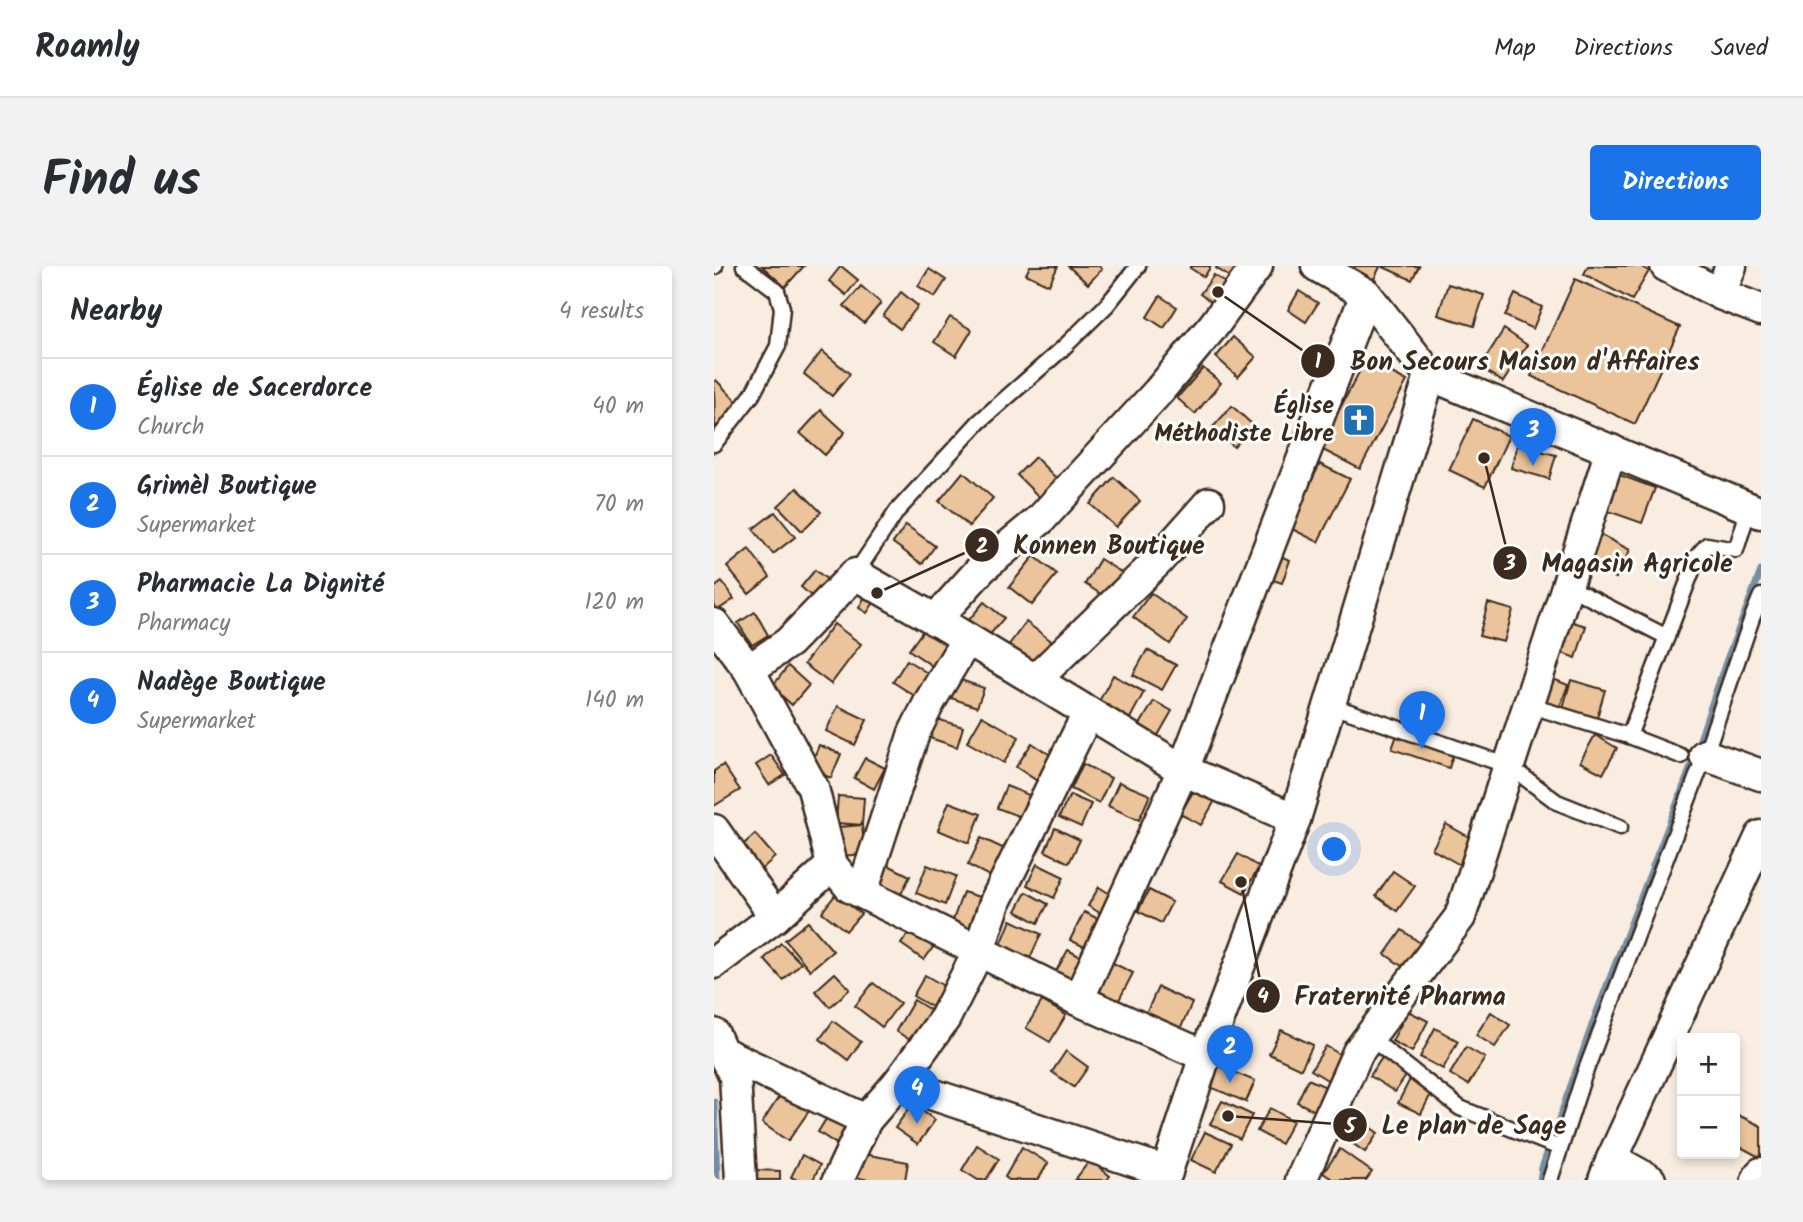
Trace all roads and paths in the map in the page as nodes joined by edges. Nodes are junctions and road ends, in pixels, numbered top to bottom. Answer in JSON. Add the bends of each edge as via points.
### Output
{"nodes":[{"id":1,"x":744,"y":266,"type":"edge"},
{"id":2,"x":1138,"y":266,"type":"edge"},
{"id":3,"x":1257,"y":266,"type":"edge"},
{"id":4,"x":1317,"y":266,"type":"edge"},
{"id":5,"x":1666,"y":266,"type":"edge"},
{"id":6,"x":1731,"y":266,"type":"edge"},
{"id":7,"x":1720,"y":293,"type":"junction"},
{"id":8,"x":1366,"y":294,"type":"junction"},
{"id":9,"x":1761,"y":310,"type":"edge"},
{"id":10,"x":1430,"y":376,"type":"junction"},
{"id":11,"x":714,"y":444,"type":"edge"},
{"id":12,"x":1611,"y":450,"type":"junction"},
{"id":13,"x":1209,"y":503,"type":"dead end"},
{"id":14,"x":1755,"y":510,"type":"edge"},
{"id":15,"x":855,"y":574,"type":"junction"},
{"id":16,"x":1566,"y":586,"type":"junction"},
{"id":17,"x":1761,"y":596,"type":"edge"},
{"id":18,"x":934,"y":620,"type":"junction"},
{"id":19,"x":714,"y":624,"type":"edge"},
{"id":20,"x":1667,"y":637,"type":"junction"},
{"id":21,"x":967,"y":639,"type":"junction"},
{"id":22,"x":749,"y":670,"type":"junction"},
{"id":23,"x":1035,"y":680,"type":"junction"},
{"id":24,"x":1329,"y":705,"type":"junction"},
{"id":25,"x":1528,"y":705,"type":"junction"},
{"id":26,"x":1088,"y":713,"type":"junction"},
{"id":27,"x":1629,"y":736,"type":"junction"},
{"id":28,"x":1693,"y":755,"type":"junction"},
{"id":29,"x":1509,"y":766,"type":"junction"},
{"id":30,"x":1183,"y":770,"type":"junction"},
{"id":31,"x":1761,"y":775,"type":"edge"},
{"id":32,"x":1295,"y":819,"type":"junction"},
{"id":33,"x":1620,"y":827,"type":"dead end"},
{"id":34,"x":714,"y":830,"type":"edge"},
{"id":35,"x":1759,"y":848,"type":"edge"},
{"id":36,"x":832,"y":865,"type":"junction"},
{"id":37,"x":862,"y":892,"type":"junction"},
{"id":38,"x":775,"y":917,"type":"junction"},
{"id":39,"x":979,"y":950,"type":"junction"},
{"id":40,"x":714,"y":963,"type":"edge"},
{"id":41,"x":1078,"y":1000,"type":"junction"},
{"id":42,"x":1369,"y":1037,"type":"junction"},
{"id":43,"x":1205,"y":1056,"type":"junction"},
{"id":44,"x":721,"y":1059,"type":"edge"},
{"id":45,"x":898,"y":1083,"type":"junction"},
{"id":46,"x":866,"y":1120,"type":"junction"},
{"id":47,"x":1560,"y":1148,"type":"junction"},
{"id":48,"x":1608,"y":1169,"type":"edge"},
{"id":49,"x":1761,"y":1173,"type":"edge"},
{"id":50,"x":1166,"y":1176,"type":"edge"},
{"id":51,"x":741,"y":1180,"type":"edge"},
{"id":52,"x":838,"y":1180,"type":"edge"},
{"id":53,"x":1301,"y":1180,"type":"edge"},
{"id":54,"x":1550,"y":1180,"type":"edge"},
{"id":55,"x":1650,"y":1180,"type":"edge"},
{"id":56,"x":1757,"y":1180,"type":"edge"}],
"edges":[{"from":1,"to":11,"type":"lane","via":[[777,291],[782,308],[778,346],[752,395]]},
{"from":2,"to":15,"type":"lane","via":[[1107,304],[979,422],[897,511]]},
{"from":3,"to":18,"type":"street","via":[[1149,402],[1041,519],[982,568]]},
{"from":4,"to":8,"type":"street"},
{"from":5,"to":7,"type":"street"},
{"from":6,"to":7,"type":"street"},
{"from":7,"to":9,"type":"street"},
{"from":8,"to":10,"type":"street"},
{"from":8,"to":30,"type":"street"},
{"from":10,"to":12,"type":"street"},
{"from":10,"to":24,"type":"street"},
{"from":12,"to":14,"type":"street"},
{"from":12,"to":16,"type":"street"},
{"from":13,"to":23,"type":"street","via":[[1157,562]]},
{"from":14,"to":20,"type":"lane","via":[[1736,550],[1707,545],[1698,555]]},
{"from":15,"to":18,"type":"street"},
{"from":15,"to":22,"type":"street","via":[[789,642]]},
{"from":16,"to":20,"type":"lane"},
{"from":16,"to":25,"type":"street"},
{"from":17,"to":28,"type":"lane"},
{"from":18,"to":21,"type":"street"},
{"from":19,"to":22,"type":"street"},
{"from":20,"to":27,"type":"lane"},
{"from":21,"to":23,"type":"street"},
{"from":21,"to":37,"type":"street","via":[[914,733]]},
{"from":22,"to":36,"type":"street","via":[[813,788]]},
{"from":23,"to":26,"type":"street"},
{"from":24,"to":29,"type":"lane"},
{"from":24,"to":32,"type":"street"},
{"from":25,"to":27,"type":"lane"},
{"from":25,"to":29,"type":"street"},
{"from":26,"to":30,"type":"street"},
{"from":26,"to":39,"type":"street","via":[[996,900]]},
{"from":27,"to":28,"type":"lane"},
{"from":28,"to":31,"type":"street"},
{"from":28,"to":47,"type":"lane"},
{"from":29,"to":33,"type":"lane","via":[[1558,802]]},
{"from":29,"to":42,"type":"street","via":[[1460,916]]},
{"from":30,"to":32,"type":"street"},
{"from":30,"to":41,"type":"street"},
{"from":32,"to":43,"type":"street"},
{"from":34,"to":38,"type":"street"},
{"from":35,"to":48,"type":"street"},
{"from":36,"to":37,"type":"street","via":[[850,887]]},
{"from":36,"to":38,"type":"street"},
{"from":37,"to":39,"type":"street"},
{"from":38,"to":40,"type":"street"},
{"from":39,"to":41,"type":"street"},
{"from":39,"to":45,"type":"street","via":[[945,1018]]},
{"from":41,"to":43,"type":"street"},
{"from":42,"to":47,"type":"lane","via":[[1460,1108]]},
{"from":42,"to":53,"type":"street"},
{"from":43,"to":50,"type":"street"},
{"from":44,"to":46,"type":"street"},
{"from":44,"to":51,"type":"street"},
{"from":45,"to":46,"type":"street"},
{"from":45,"to":50,"type":"street"},
{"from":46,"to":52,"type":"street"},
{"from":47,"to":54,"type":"lane"},
{"from":48,"to":55,"type":"street"},
{"from":49,"to":56,"type":"street"}]}
